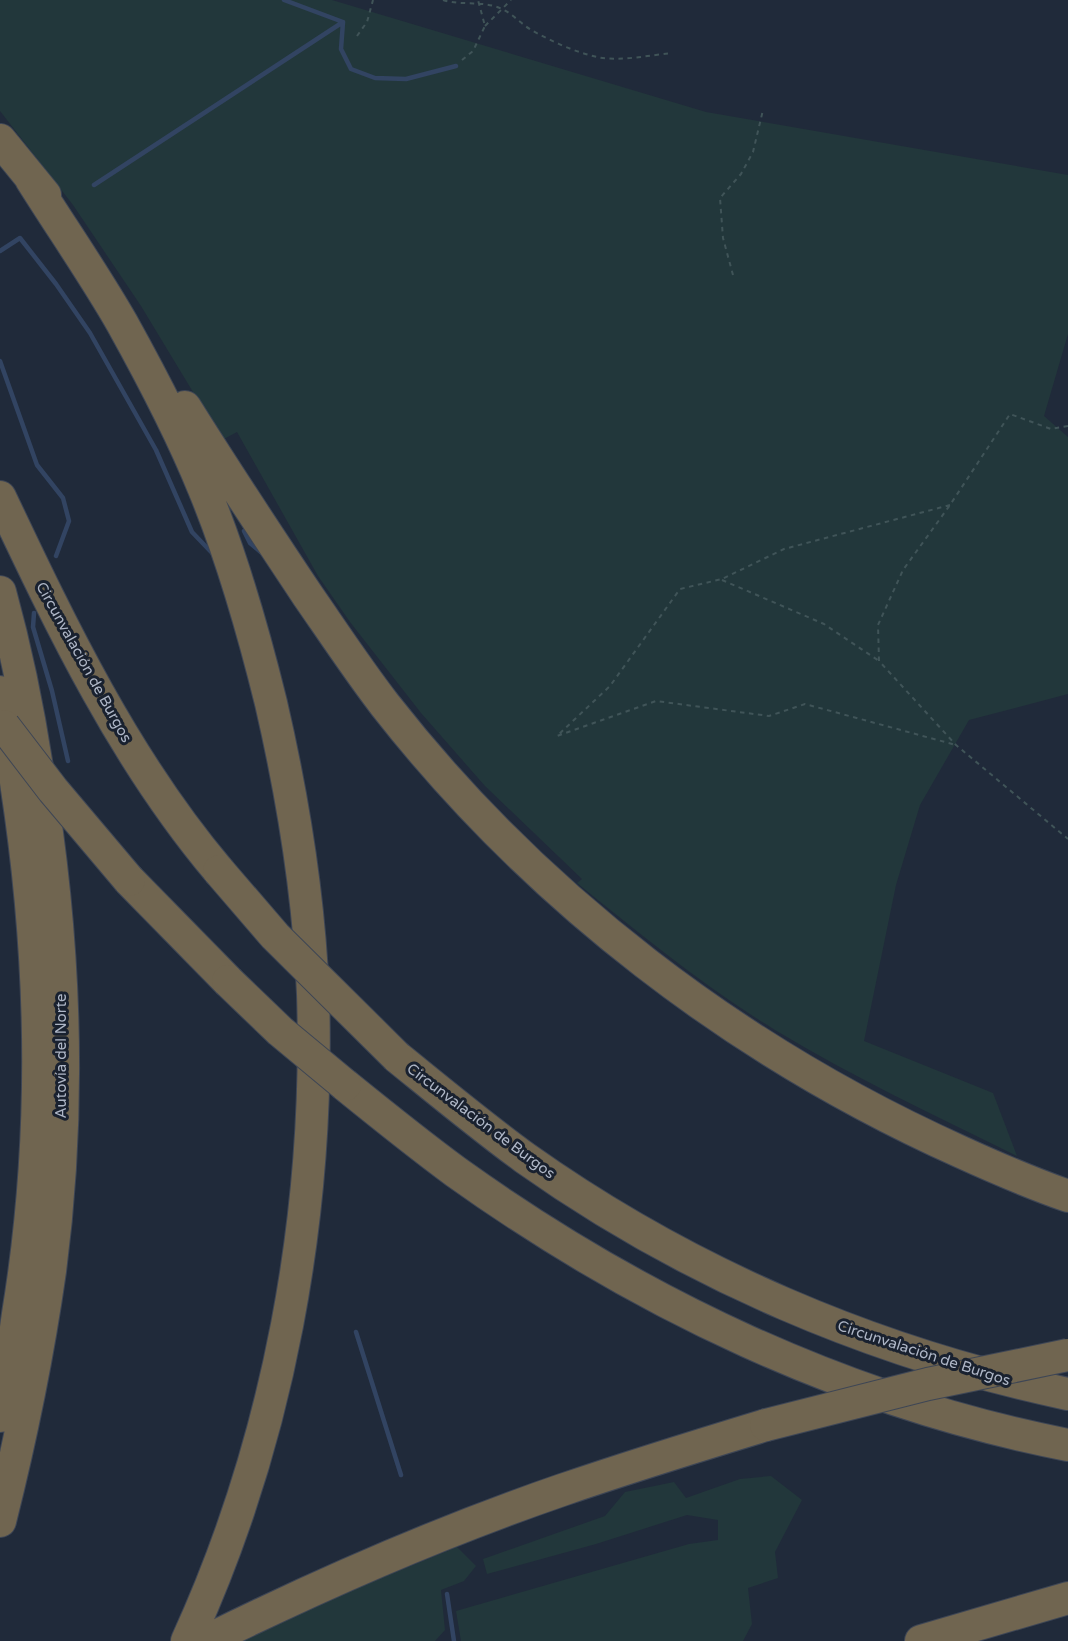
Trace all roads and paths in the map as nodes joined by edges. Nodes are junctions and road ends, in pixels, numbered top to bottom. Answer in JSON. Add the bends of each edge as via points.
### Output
{"nodes":[{"id":1,"x":373,"y":0,"type":"edge"},
{"id":2,"x":443,"y":0,"type":"edge"},
{"id":3,"x":511,"y":0,"type":"edge"},
{"id":4,"x":480,"y":2,"type":"edge"},
{"id":5,"x":502,"y":9,"type":"junction"},
{"id":6,"x":485,"y":26,"type":"junction"},
{"id":7,"x":357,"y":36,"type":"dead end"},
{"id":8,"x":672,"y":53,"type":"dead end"},
{"id":9,"x":462,"y":60,"type":"dead end"},
{"id":10,"x":763,"y":110,"type":"dead end"},
{"id":11,"x":0,"y":141,"type":"edge"},
{"id":12,"x":31,"y":179,"type":"junction"},
{"id":13,"x":733,"y":275,"type":"dead end"},
{"id":14,"x":1068,"y":426,"type":"edge"},
{"id":15,"x":0,"y":497,"type":"edge"},
{"id":16,"x":950,"y":505,"type":"junction"},
{"id":17,"x":722,"y":579,"type":"junction"},
{"id":18,"x":0,"y":592,"type":"edge"},
{"id":19,"x":879,"y":661,"type":"junction"},
{"id":20,"x":0,"y":692,"type":"edge"},
{"id":21,"x":1,"y":722,"type":"edge"},
{"id":22,"x":956,"y":745,"type":"junction"},
{"id":23,"x":1068,"y":839,"type":"edge"},
{"id":24,"x":1068,"y":1196,"type":"edge"},
{"id":25,"x":1068,"y":1355,"type":"edge"},
{"id":26,"x":1068,"y":1394,"type":"edge"},
{"id":27,"x":0,"y":1416,"type":"edge"},
{"id":28,"x":1068,"y":1445,"type":"edge"},
{"id":29,"x":0,"y":1521,"type":"edge"},
{"id":30,"x":1068,"y":1598,"type":"edge"},
{"id":31,"x":187,"y":1641,"type":"edge"},
{"id":32,"x":206,"y":1641,"type":"edge"},
{"id":33,"x":921,"y":1641,"type":"edge"}],
"edges":[{"from":1,"to":7,"type":"path","via":[[367,22]]},
{"from":2,"to":4,"type":"path"},
{"from":3,"to":5,"type":"path"},
{"from":4,"to":5,"type":"path"},
{"from":4,"to":6,"type":"path"},
{"from":5,"to":6,"type":"path"},
{"from":5,"to":8,"type":"path","via":[[530,30],[599,58]]},
{"from":6,"to":9,"type":"path","via":[[472,51]]},
{"from":10,"to":13,"type":"path","via":[[753,152],[741,174],[720,198],[723,238]]},
{"from":11,"to":12,"type":"highway"},
{"from":12,"to":24,"type":"highway","via":[[67,222],[235,487],[384,704],[471,805],[522,856],[610,934],[747,1037],[921,1134]]},
{"from":12,"to":31,"type":"highway","via":[[116,313],[168,409],[204,487],[237,575],[283,755],[307,916],[313,992],[312,1109],[296,1275],[287,1327],[249,1476]]},
{"from":14,"to":16,"type":"path","via":[[1051,429],[1010,414]]},
{"from":15,"to":26,"type":"highway","name":"Circunvalación de Burgos","bridge":true,"via":[[38,579],[114,722],[161,794],[275,936],[397,1057],[526,1159],[698,1263],[824,1320],[908,1351],[1005,1381]]},
{"from":16,"to":17,"type":"path","via":[[784,549]]},
{"from":16,"to":19,"type":"path","via":[[903,570],[878,625]]},
{"from":17,"to":19,"type":"path","via":[[824,624]]},
{"from":17,"to":22,"type":"path","via":[[680,589],[610,686],[557,736],[656,701],[769,716],[805,704]]},
{"from":18,"to":29,"type":"highway","name":"Autovía del Norte","via":[[22,680],[47,826],[57,912],[63,1049],[50,1269],[38,1352]]},
{"from":19,"to":22,"type":"path"},
{"from":20,"to":27,"type":"highway","name":"Autovía del Norte","via":[[15,767],[32,897],[39,1046],[30,1233]]},
{"from":21,"to":28,"type":"highway","bridge":true,"via":[[129,880],[280,1031],[412,1140],[509,1208],[581,1254],[742,1339],[845,1382],[976,1425]]},
{"from":22,"to":23,"type":"path"},
{"from":25,"to":32,"type":"highway","bridge":true,"via":[[928,1384],[766,1425],[560,1491],[294,1598]]},
{"from":30,"to":33,"type":"highway"}]}
